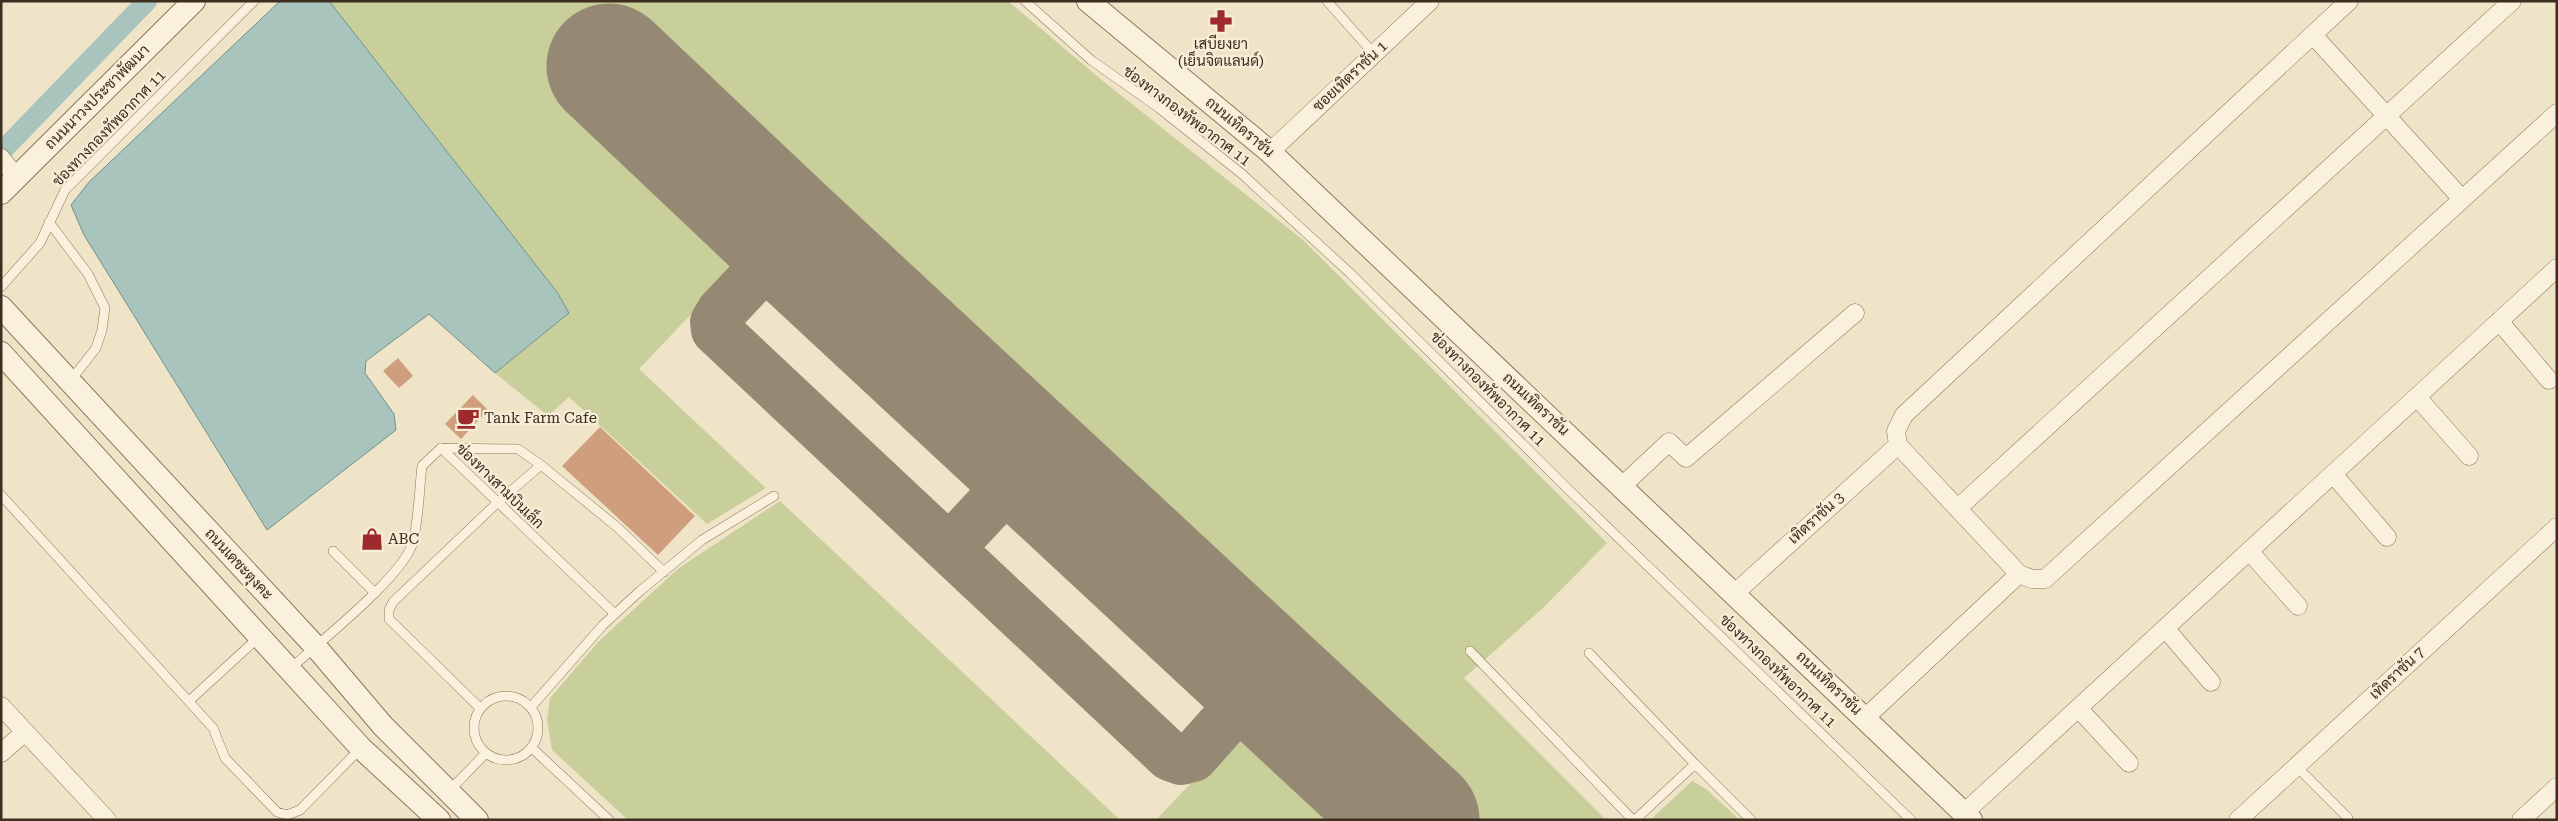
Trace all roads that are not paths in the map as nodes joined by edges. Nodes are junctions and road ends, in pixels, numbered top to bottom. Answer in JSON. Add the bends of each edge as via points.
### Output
{"nodes":[{"id":1,"x":194,"y":1,"type":"edge"},
{"id":2,"x":254,"y":1,"type":"edge"},
{"id":3,"x":1024,"y":1,"type":"edge"},
{"id":4,"x":1088,"y":1,"type":"edge"},
{"id":5,"x":1327,"y":1,"type":"edge"},
{"id":6,"x":1430,"y":1,"type":"edge"},
{"id":7,"x":2349,"y":1,"type":"edge"},
{"id":8,"x":2512,"y":1,"type":"edge"},
{"id":9,"x":2313,"y":35,"type":"junction"},
{"id":10,"x":1374,"y":54,"type":"junction"},
{"id":11,"x":2557,"y":113,"type":"edge"},
{"id":12,"x":2387,"y":116,"type":"junction"},
{"id":13,"x":1270,"y":152,"type":"junction"},
{"id":14,"x":6,"y":173,"type":"edge"},
{"id":15,"x":2462,"y":199,"type":"junction"},
{"id":16,"x":49,"y":222,"type":"junction"},
{"id":17,"x":2557,"y":268,"type":"edge"},
{"id":18,"x":1,"y":287,"type":"edge"},
{"id":19,"x":1,"y":307,"type":"edge"},
{"id":20,"x":1855,"y":313,"type":"dead end"},
{"id":21,"x":2499,"y":321,"type":"junction"},
{"id":22,"x":1,"y":353,"type":"edge"},
{"id":23,"x":2549,"y":380,"type":"dead end"},
{"id":24,"x":70,"y":381,"type":"junction"},
{"id":25,"x":2416,"y":397,"type":"junction"},
{"id":26,"x":1898,"y":445,"type":"junction"},
{"id":27,"x":441,"y":448,"type":"junction"},
{"id":28,"x":2469,"y":456,"type":"dead end"},
{"id":29,"x":541,"y":465,"type":"junction"},
{"id":30,"x":2333,"y":474,"type":"junction"},
{"id":31,"x":1622,"y":486,"type":"junction"},
{"id":32,"x":1,"y":495,"type":"edge"},
{"id":33,"x":774,"y":496,"type":"dead end"},
{"id":34,"x":497,"y":503,"type":"junction"},
{"id":35,"x":1958,"y":508,"type":"junction"},
{"id":36,"x":2557,"y":527,"type":"edge"},
{"id":37,"x":2387,"y":537,"type":"dead end"},
{"id":38,"x":2249,"y":551,"type":"junction"},
{"id":39,"x":333,"y":552,"type":"dead end"},
{"id":40,"x":664,"y":572,"type":"junction"},
{"id":41,"x":2020,"y":574,"type":"junction"},
{"id":42,"x":375,"y":593,"type":"junction"},
{"id":43,"x":1735,"y":593,"type":"junction"},
{"id":44,"x":2298,"y":606,"type":"dead end"},
{"id":45,"x":615,"y":614,"type":"junction"},
{"id":46,"x":2165,"y":628,"type":"junction"},
{"id":47,"x":260,"y":636,"type":"junction"},
{"id":48,"x":315,"y":646,"type":"junction"},
{"id":49,"x":1470,"y":651,"type":"dead end"},
{"id":50,"x":1589,"y":653,"type":"dead end"},
{"id":51,"x":289,"y":670,"type":"junction"},
{"id":52,"x":2211,"y":682,"type":"dead end"},
{"id":53,"x":189,"y":701,"type":"junction"},
{"id":54,"x":1,"y":706,"type":"edge"},
{"id":55,"x":531,"y":707,"type":"junction"},
{"id":56,"x":480,"y":708,"type":"junction"},
{"id":57,"x":2078,"y":708,"type":"junction"},
{"id":58,"x":1865,"y":718,"type":"junction"},
{"id":59,"x":25,"y":732,"type":"junction"},
{"id":60,"x":361,"y":748,"type":"junction"},
{"id":61,"x":532,"y":748,"type":"junction"},
{"id":62,"x":1,"y":753,"type":"edge"},
{"id":63,"x":486,"y":753,"type":"junction"},
{"id":64,"x":2129,"y":763,"type":"dead end"},
{"id":65,"x":1695,"y":764,"type":"junction"},
{"id":66,"x":2296,"y":766,"type":"junction"},
{"id":67,"x":2557,"y":787,"type":"edge"},
{"id":68,"x":449,"y":791,"type":"junction"},
{"id":69,"x":1967,"y":816,"type":"edge"},
{"id":70,"x":2348,"y":818,"type":"dead end"},
{"id":71,"x":107,"y":820,"type":"edge"},
{"id":72,"x":439,"y":820,"type":"edge"},
{"id":73,"x":477,"y":820,"type":"edge"},
{"id":74,"x":609,"y":820,"type":"edge"},
{"id":75,"x":1634,"y":820,"type":"edge"},
{"id":76,"x":1751,"y":820,"type":"edge"},
{"id":77,"x":1912,"y":820,"type":"edge"},
{"id":78,"x":2238,"y":820,"type":"edge"},
{"id":79,"x":2521,"y":820,"type":"edge"}],
"edges":[{"from":1,"to":14,"type":"street","name":"ถนนนาวงประชาพัฒนา"},
{"from":2,"to":16,"type":"lane","name":"ช่องทางกองทัพอากาศ 11","via":[[65,190]]},
{"from":3,"to":77,"type":"lane","name":"ช่องทางกองทัพอากาศ 11","via":[[1090,60],[1159,108],[1242,174],[1351,274],[1570,491]]},
{"from":4,"to":13,"type":"street","name":"ถนนเทิดราชัน"},
{"from":5,"to":10,"type":"lane"},
{"from":6,"to":10,"type":"street","name":"ซอยเทิดราชัน 1"},
{"from":7,"to":9,"type":"street"},
{"from":8,"to":12,"type":"street"},
{"from":9,"to":12,"type":"street"},
{"from":9,"to":26,"type":"street","via":[[1904,415],[1896,432]]},
{"from":10,"to":13,"type":"street","name":"ซอยเทิดราชัน 1"},
{"from":11,"to":15,"type":"street"},
{"from":12,"to":15,"type":"street"},
{"from":12,"to":35,"type":"street"},
{"from":13,"to":31,"type":"street","name":"ถนนเทิดราชัน"},
{"from":15,"to":41,"type":"street","via":[[2045,579],[2032,579]]},
{"from":16,"to":18,"type":"lane","name":"ช่องทางกองทัพอากาศ 11","via":[[36,248]]},
{"from":16,"to":24,"type":"lane","via":[[88,274],[105,308],[96,348]]},
{"from":17,"to":21,"type":"street"},
{"from":19,"to":24,"type":"street","name":"ถนนเดชะตุงคะ"},
{"from":20,"to":31,"type":"street","via":[[1686,458],[1669,442]]},
{"from":21,"to":23,"type":"street"},
{"from":21,"to":25,"type":"street"},
{"from":22,"to":47,"type":"street"},
{"from":24,"to":48,"type":"street","name":"ถนนเดชะตุงคะ"},
{"from":25,"to":28,"type":"street"},
{"from":25,"to":30,"type":"street"},
{"from":26,"to":35,"type":"street"},
{"from":26,"to":43,"type":"street","name":"เทิดราชัน 3"},
{"from":27,"to":29,"type":"lane","via":[[518,449]]},
{"from":27,"to":34,"type":"lane","name":"ช่องทางสามบินเล็ก"},
{"from":27,"to":42,"type":"lane","name":"ช่องทางสามบินเล็ก","via":[[422,466],[413,543],[402,564]]},
{"from":29,"to":34,"type":"lane"},
{"from":29,"to":40,"type":"lane","via":[[617,527]]},
{"from":30,"to":37,"type":"street"},
{"from":30,"to":38,"type":"street"},
{"from":31,"to":43,"type":"street","name":"ถนนเทิดราชัน"},
{"from":32,"to":53,"type":"lane"},
{"from":33,"to":40,"type":"lane","via":[[702,540]]},
{"from":34,"to":45,"type":"lane","name":"ช่องทางสามบินเล็ก"},
{"from":34,"to":56,"type":"lane","via":[[393,602],[389,610],[389,619]]},
{"from":35,"to":41,"type":"street"},
{"from":36,"to":66,"type":"street","name":"เทิดราชัน 7"},
{"from":38,"to":44,"type":"street"},
{"from":38,"to":46,"type":"street"},
{"from":39,"to":42,"type":"lane"},
{"from":40,"to":45,"type":"lane"},
{"from":41,"to":58,"type":"street"},
{"from":42,"to":48,"type":"lane","name":"ช่องทางสามบินเล็ก"},
{"from":43,"to":58,"type":"street","name":"ถนนเทิดราชัน"},
{"from":45,"to":55,"type":"lane"},
{"from":46,"to":52,"type":"street"},
{"from":46,"to":57,"type":"street"},
{"from":47,"to":51,"type":"street"},
{"from":47,"to":53,"type":"lane"},
{"from":48,"to":51,"type":"lane","name":"ช่องทางสามบินเล็ก"},
{"from":48,"to":68,"type":"street","name":"ถนนเดชะตุงคะ","via":[[383,726]]},
{"from":49,"to":75,"type":"lane"},
{"from":50,"to":65,"type":"lane"},
{"from":51,"to":60,"type":"street"},
{"from":53,"to":60,"type":"lane","via":[[214,728],[225,758],[277,812],[286,815],[300,810]]},
{"from":54,"to":59,"type":"street"},
{"from":55,"to":56,"type":"lane","via":[[511,696],[494,698]]},
{"from":55,"to":61,"type":"lane","via":[[538,723]]},
{"from":56,"to":63,"type":"lane","via":[[475,716],[474,731],[479,746]]},
{"from":57,"to":64,"type":"street"},
{"from":57,"to":69,"type":"street"},
{"from":58,"to":69,"type":"street","name":"ถนนเทิดราชัน"},
{"from":59,"to":62,"type":"street"},
{"from":59,"to":71,"type":"street"},
{"from":60,"to":72,"type":"street"},
{"from":61,"to":63,"type":"lane","via":[[524,755],[504,760]]},
{"from":61,"to":74,"type":"lane"},
{"from":63,"to":68,"type":"lane"},
{"from":65,"to":75,"type":"lane"},
{"from":65,"to":76,"type":"lane"},
{"from":66,"to":70,"type":"lane"},
{"from":66,"to":78,"type":"street","name":"เทิดราชัน 7"},
{"from":67,"to":79,"type":"street"},
{"from":68,"to":73,"type":"street","name":"ถนนเดชะตุงคะ"}]}
